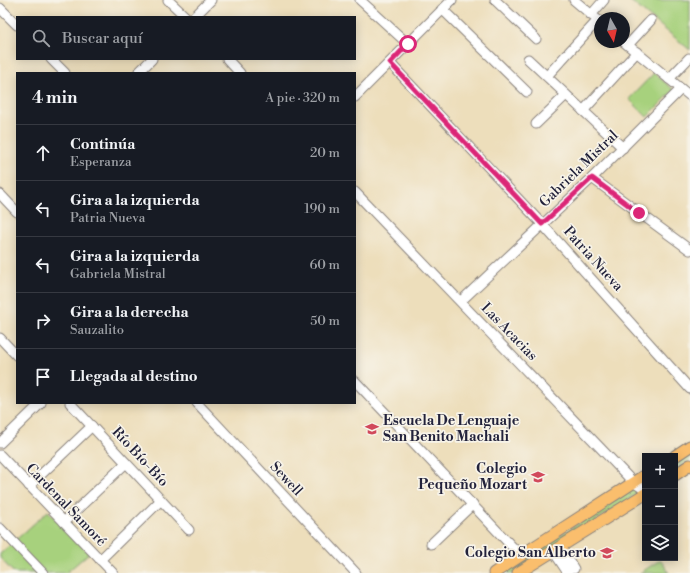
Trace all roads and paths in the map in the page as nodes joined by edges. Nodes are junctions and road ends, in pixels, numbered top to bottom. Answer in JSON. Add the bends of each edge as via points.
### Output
{"nodes":[{"id":1,"x":168,"y":0,"type":"edge"},
{"id":2,"x":210,"y":0,"type":"edge"},
{"id":3,"x":360,"y":0,"type":"edge"},
{"id":4,"x":452,"y":0,"type":"edge"},
{"id":5,"x":495,"y":0,"type":"edge"},
{"id":6,"x":574,"y":0,"type":"edge"},
{"id":7,"x":604,"y":0,"type":"edge"},
{"id":8,"x":0,"y":8,"type":"edge"},
{"id":9,"x":442,"y":9,"type":"junction"},
{"id":10,"x":600,"y":12,"type":"edge"},
{"id":11,"x":185,"y":16,"type":"edge"},
{"id":12,"x":195,"y":16,"type":"edge"},
{"id":13,"x":594,"y":17,"type":"edge"},
{"id":14,"x":650,"y":20,"type":"dead end"},
{"id":15,"x":594,"y":22,"type":"edge"},
{"id":16,"x":16,"y":24,"type":"edge"},
{"id":17,"x":536,"y":39,"type":"dead end"},
{"id":18,"x":630,"y":39,"type":"edge"},
{"id":19,"x":408,"y":44,"type":"junction"},
{"id":20,"x":630,"y":46,"type":"edge"},
{"id":21,"x":637,"y":52,"type":"junction"},
{"id":22,"x":689,"y":58,"type":"edge"},
{"id":23,"x":528,"y":59,"type":"dead end"},
{"id":24,"x":52,"y":60,"type":"edge"},
{"id":25,"x":151,"y":60,"type":"edge"},
{"id":26,"x":227,"y":60,"type":"edge"},
{"id":27,"x":390,"y":63,"type":"junction"},
{"id":28,"x":64,"y":72,"type":"edge"},
{"id":29,"x":139,"y":72,"type":"edge"},
{"id":30,"x":239,"y":72,"type":"edge"},
{"id":31,"x":547,"y":76,"type":"junction"},
{"id":32,"x":669,"y":79,"type":"junction"},
{"id":33,"x":681,"y":89,"type":"junction"},
{"id":34,"x":526,"y":92,"type":"dead end"},
{"id":35,"x":566,"y":94,"type":"junction"},
{"id":36,"x":356,"y":96,"type":"edge"},
{"id":37,"x":690,"y":96,"type":"edge"},
{"id":38,"x":584,"y":111,"type":"junction"},
{"id":39,"x":536,"y":124,"type":"dead end"},
{"id":40,"x":623,"y":148,"type":"junction"},
{"id":41,"x":592,"y":178,"type":"junction"},
{"id":42,"x":356,"y":193,"type":"edge"},
{"id":43,"x":0,"y":194,"type":"edge"},
{"id":44,"x":16,"y":211,"type":"edge"},
{"id":45,"x":542,"y":224,"type":"junction"},
{"id":46,"x":690,"y":250,"type":"edge"},
{"id":47,"x":461,"y":301,"type":"junction"},
{"id":48,"x":0,"y":338,"type":"edge"},
{"id":49,"x":16,"y":355,"type":"edge"},
{"id":50,"x":356,"y":382,"type":"edge"},
{"id":51,"x":690,"y":389,"type":"edge"},
{"id":52,"x":40,"y":404,"type":"edge"},
{"id":53,"x":71,"y":404,"type":"edge"},
{"id":54,"x":198,"y":404,"type":"edge"},
{"id":55,"x":92,"y":426,"type":"junction"},
{"id":56,"x":0,"y":443,"type":"edge"},
{"id":57,"x":690,"y":446,"type":"edge"},
{"id":58,"x":678,"y":454,"type":"edge"},
{"id":59,"x":0,"y":455,"type":"edge"},
{"id":60,"x":126,"y":463,"type":"junction"},
{"id":61,"x":690,"y":466,"type":"edge"},
{"id":62,"x":678,"y":473,"type":"edge"},
{"id":63,"x":642,"y":477,"type":"edge"},
{"id":64,"x":633,"y":482,"type":"junction"},
{"id":65,"x":29,"y":486,"type":"junction"},
{"id":66,"x":644,"y":489,"type":"edge"},
{"id":67,"x":642,"y":496,"type":"edge"},
{"id":68,"x":161,"y":500,"type":"junction"},
{"id":69,"x":473,"y":504,"type":"junction"},
{"id":70,"x":64,"y":522,"type":"junction"},
{"id":71,"x":0,"y":528,"type":"edge"},
{"id":72,"x":189,"y":530,"type":"dead end"},
{"id":73,"x":431,"y":544,"type":"dead end"},
{"id":74,"x":558,"y":550,"type":"junction"},
{"id":75,"x":521,"y":556,"type":"junction"},
{"id":76,"x":100,"y":560,"type":"junction"},
{"id":77,"x":571,"y":571,"type":"edge"},
{"id":78,"x":43,"y":573,"type":"edge"},
{"id":79,"x":113,"y":573,"type":"edge"},
{"id":80,"x":356,"y":573,"type":"edge"},
{"id":81,"x":494,"y":573,"type":"edge"},
{"id":82,"x":518,"y":573,"type":"edge"}],
"edges":[{"from":1,"to":11,"type":"street"},
{"from":2,"to":12,"type":"street"},
{"from":3,"to":19,"type":"street"},
{"from":4,"to":9,"type":"street"},
{"from":5,"to":17,"type":"street"},
{"from":6,"to":13,"type":"street"},
{"from":7,"to":10,"type":"street"},
{"from":8,"to":16,"type":"street"},
{"from":9,"to":19,"type":"street"},
{"from":9,"to":34,"type":"street"},
{"from":14,"to":18,"type":"street"},
{"from":15,"to":31,"type":"street"},
{"from":19,"to":27,"type":"street"},
{"from":20,"to":21,"type":"street"},
{"from":21,"to":32,"type":"street"},
{"from":21,"to":38,"type":"street"},
{"from":22,"to":32,"type":"street"},
{"from":23,"to":31,"type":"street"},
{"from":24,"to":28,"type":"street"},
{"from":25,"to":29,"type":"street"},
{"from":26,"to":30,"type":"street"},
{"from":27,"to":36,"type":"street"},
{"from":27,"to":45,"type":"street","name":"Patria Nueva"},
{"from":31,"to":35,"type":"street"},
{"from":32,"to":33,"type":"street"},
{"from":33,"to":37,"type":"street"},
{"from":33,"to":40,"type":"street","name":"Gabriela Mistral"},
{"from":35,"to":38,"type":"street"},
{"from":35,"to":39,"type":"street"},
{"from":38,"to":40,"type":"street"},
{"from":40,"to":41,"type":"street","name":"Gabriela Mistral"},
{"from":41,"to":45,"type":"street","name":"Gabriela Mistral"},
{"from":41,"to":46,"type":"street"},
{"from":42,"to":47,"type":"street","name":"Las Acacias"},
{"from":43,"to":44,"type":"street"},
{"from":45,"to":47,"type":"street","name":"Gabriela Mistral"},
{"from":45,"to":51,"type":"street","name":"Patria Nueva"},
{"from":47,"to":64,"type":"street","name":"Las Acacias"},
{"from":48,"to":49,"type":"street"},
{"from":50,"to":69,"type":"street"},
{"from":52,"to":56,"type":"street"},
{"from":53,"to":55,"type":"street","name":"Río Bío-Bío"},
{"from":54,"to":80,"type":"street","name":"Sewell"},
{"from":55,"to":60,"type":"street","name":"Río Bío-Bío"},
{"from":55,"to":65,"type":"street"},
{"from":57,"to":58,"type":"main road"},
{"from":59,"to":65,"type":"street","name":"Cardenal Samoré"},
{"from":60,"to":68,"type":"street","name":"Río Bío-Bío"},
{"from":60,"to":70,"type":"street"},
{"from":61,"to":62,"type":"main road"},
{"from":63,"to":64,"type":"main road"},
{"from":64,"to":66,"type":"street","name":"Las Acacias"},
{"from":64,"to":75,"type":"main road"},
{"from":65,"to":70,"type":"street","name":"Cardenal Samoré"},
{"from":67,"to":74,"type":"main road"},
{"from":68,"to":72,"type":"street","name":"Río Bío-Bío"},
{"from":68,"to":76,"type":"street"},
{"from":69,"to":73,"type":"street"},
{"from":69,"to":75,"type":"street"},
{"from":70,"to":76,"type":"street","name":"Cardenal Samoré"},
{"from":71,"to":78,"type":"street"},
{"from":74,"to":77,"type":"street"},
{"from":74,"to":82,"type":"main road"},
{"from":75,"to":81,"type":"main road"},
{"from":76,"to":79,"type":"street","name":"Cardenal Samoré"}]}
